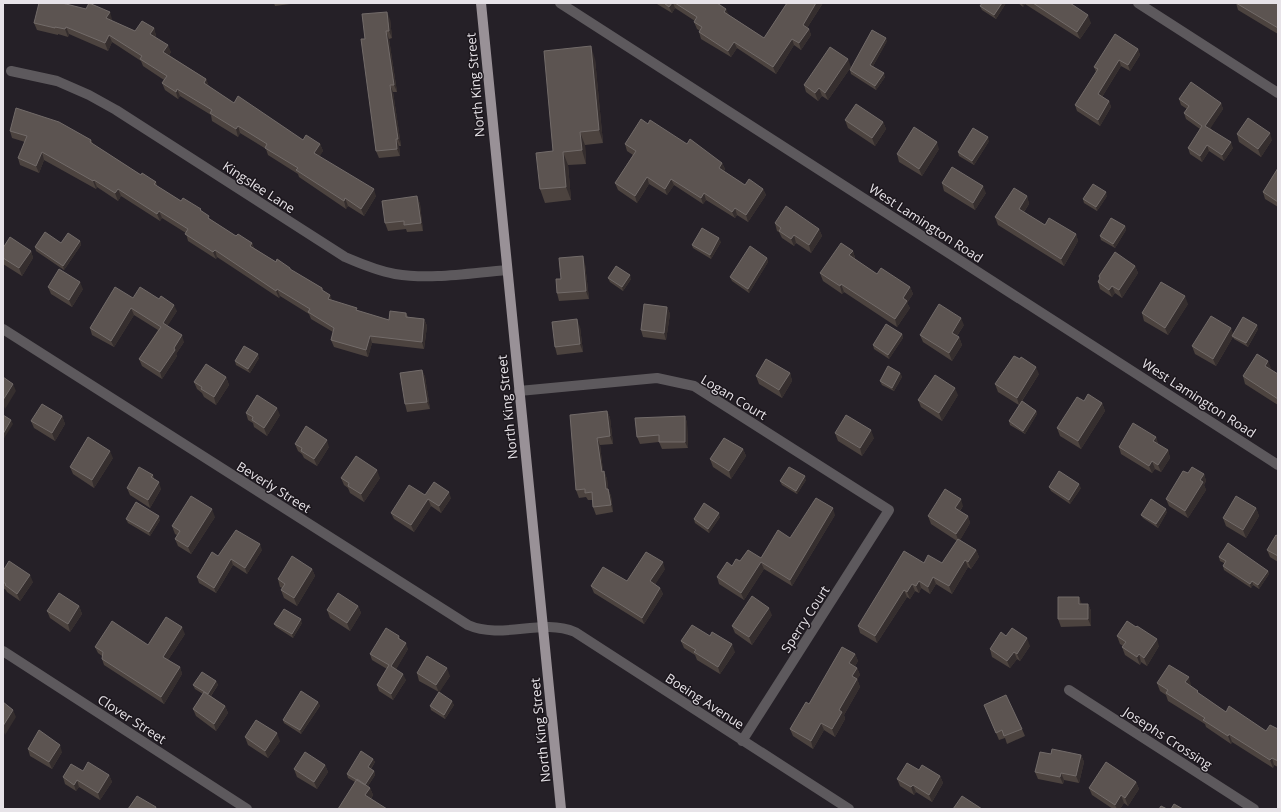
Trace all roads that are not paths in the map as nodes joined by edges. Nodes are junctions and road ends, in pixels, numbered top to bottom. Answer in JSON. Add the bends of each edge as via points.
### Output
{"nodes":[{"id":1,"x":481,"y":3,"type":"edge"},
{"id":2,"x":560,"y":3,"type":"edge"},
{"id":3,"x":1138,"y":3,"type":"edge"},
{"id":4,"x":11,"y":71,"type":"dead end"},
{"id":5,"x":1278,"y":93,"type":"edge"},
{"id":6,"x":507,"y":270,"type":"junction"},
{"id":7,"x":3,"y":329,"type":"edge"},
{"id":8,"x":519,"y":391,"type":"junction"},
{"id":9,"x":1278,"y":465,"type":"edge"},
{"id":10,"x":889,"y":510,"type":"joint"},
{"id":11,"x":542,"y":628,"type":"junction"},
{"id":12,"x":3,"y":651,"type":"edge"},
{"id":13,"x":1069,"y":690,"type":"dead end"},
{"id":14,"x":742,"y":741,"type":"junction"},
{"id":15,"x":247,"y":809,"type":"edge"},
{"id":16,"x":561,"y":809,"type":"edge"},
{"id":17,"x":849,"y":809,"type":"edge"},
{"id":18,"x":1254,"y":809,"type":"edge"}],
"edges":[{"from":1,"to":6,"type":"main road","name":"North King Street"},
{"from":2,"to":9,"type":"street","name":"West Lamington Road"},
{"from":3,"to":5,"type":"street"},
{"from":4,"to":6,"type":"street","name":"Kingslee Lane","via":[[57,82],[116,110],[345,257],[395,274],[420,276]]},
{"from":6,"to":8,"type":"main road","name":"North King Street"},
{"from":7,"to":11,"type":"street","name":"Beverly Street","via":[[468,625],[484,631]]},
{"from":8,"to":10,"type":"street","name":"Logan Court","via":[[656,378],[694,386]]},
{"from":8,"to":11,"type":"main road","name":"North King Street"},
{"from":10,"to":14,"type":"street","name":"Sperry Court"},
{"from":11,"to":14,"type":"street","name":"Boeing Avenue","via":[[561,628],[574,632]]},
{"from":11,"to":16,"type":"main road","name":"North King Street"},
{"from":12,"to":15,"type":"street","name":"Clover Street"},
{"from":13,"to":18,"type":"street","name":"Josephs Crossing"},
{"from":14,"to":17,"type":"street","name":"Boeing Avenue"}]}
